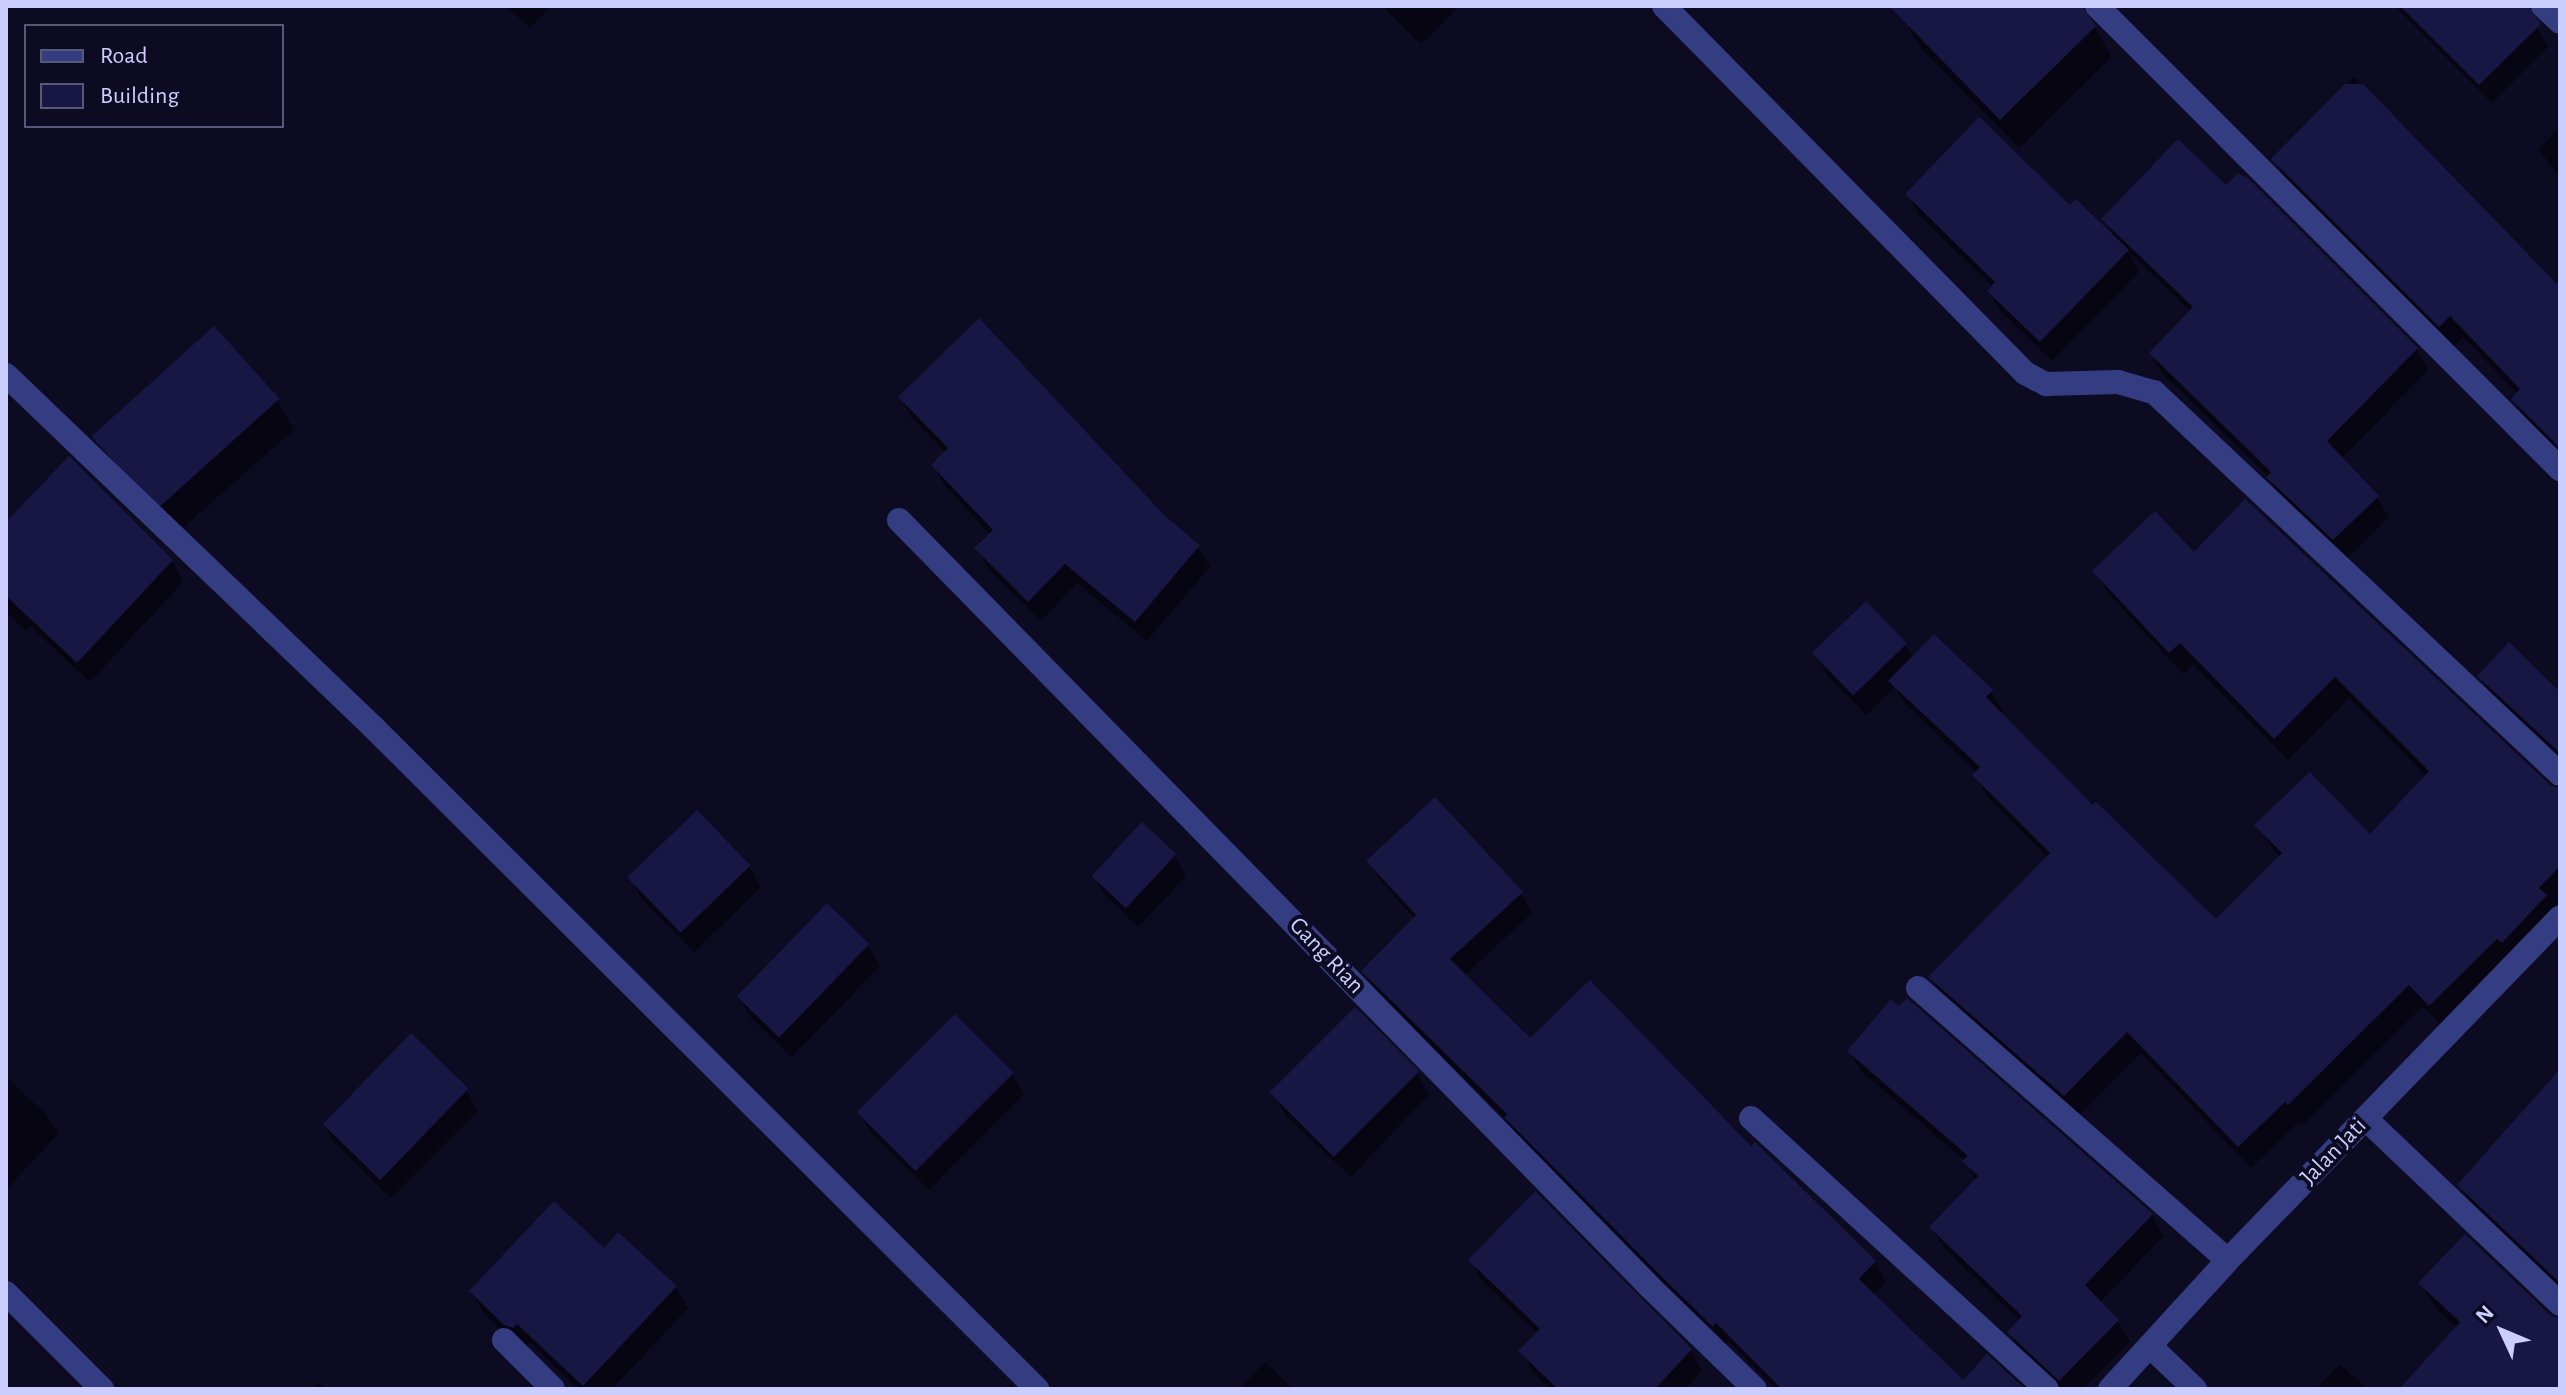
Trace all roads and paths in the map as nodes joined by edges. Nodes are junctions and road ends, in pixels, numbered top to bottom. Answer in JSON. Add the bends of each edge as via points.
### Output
{"nodes":[{"id":1,"x":1664,"y":6,"type":"edge"},
{"id":2,"x":2097,"y":6,"type":"edge"},
{"id":3,"x":2543,"y":6,"type":"edge"},
{"id":4,"x":2560,"y":22,"type":"edge"},
{"id":5,"x":6,"y":375,"type":"edge"},
{"id":6,"x":2560,"y":469,"type":"edge"},
{"id":7,"x":899,"y":520,"type":"dead end"},
{"id":8,"x":2560,"y":774,"type":"edge"},
{"id":9,"x":2560,"y":917,"type":"edge"},
{"id":10,"x":1918,"y":988,"type":"dead end"},
{"id":11,"x":1751,"y":1118,"type":"dead end"},
{"id":12,"x":2366,"y":1119,"type":"junction"},
{"id":13,"x":2228,"y":1260,"type":"junction"},
{"id":14,"x":6,"y":1293,"type":"edge"},
{"id":15,"x":2560,"y":1304,"type":"edge"},
{"id":16,"x":504,"y":1340,"type":"dead end"},
{"id":17,"x":2151,"y":1347,"type":"junction"},
{"id":18,"x":102,"y":1389,"type":"edge"},
{"id":19,"x":553,"y":1389,"type":"edge"},
{"id":20,"x":1037,"y":1389,"type":"edge"},
{"id":21,"x":1755,"y":1389,"type":"edge"},
{"id":22,"x":2047,"y":1389,"type":"edge"},
{"id":23,"x":2110,"y":1389,"type":"edge"},
{"id":24,"x":2195,"y":1389,"type":"edge"}],
"edges":[{"from":1,"to":8,"type":"street","via":[[2025,373],[2046,384],[2118,382],[2154,392]]},
{"from":2,"to":6,"type":"street"},
{"from":3,"to":4,"type":"street"},
{"from":5,"to":20,"type":"street","via":[[385,738]]},
{"from":7,"to":21,"type":"street","name":"Gang Rian"},
{"from":9,"to":12,"type":"street","name":"Jalan Jati"},
{"from":10,"to":13,"type":"street"},
{"from":11,"to":22,"type":"street"},
{"from":12,"to":13,"type":"street","name":"Jalan Jati"},
{"from":12,"to":15,"type":"street"},
{"from":13,"to":17,"type":"street","name":"Jalan Jati"},
{"from":14,"to":18,"type":"street"},
{"from":16,"to":19,"type":"street"},
{"from":17,"to":23,"type":"street","name":"Jalan Jati"},
{"from":17,"to":24,"type":"street"}]}
